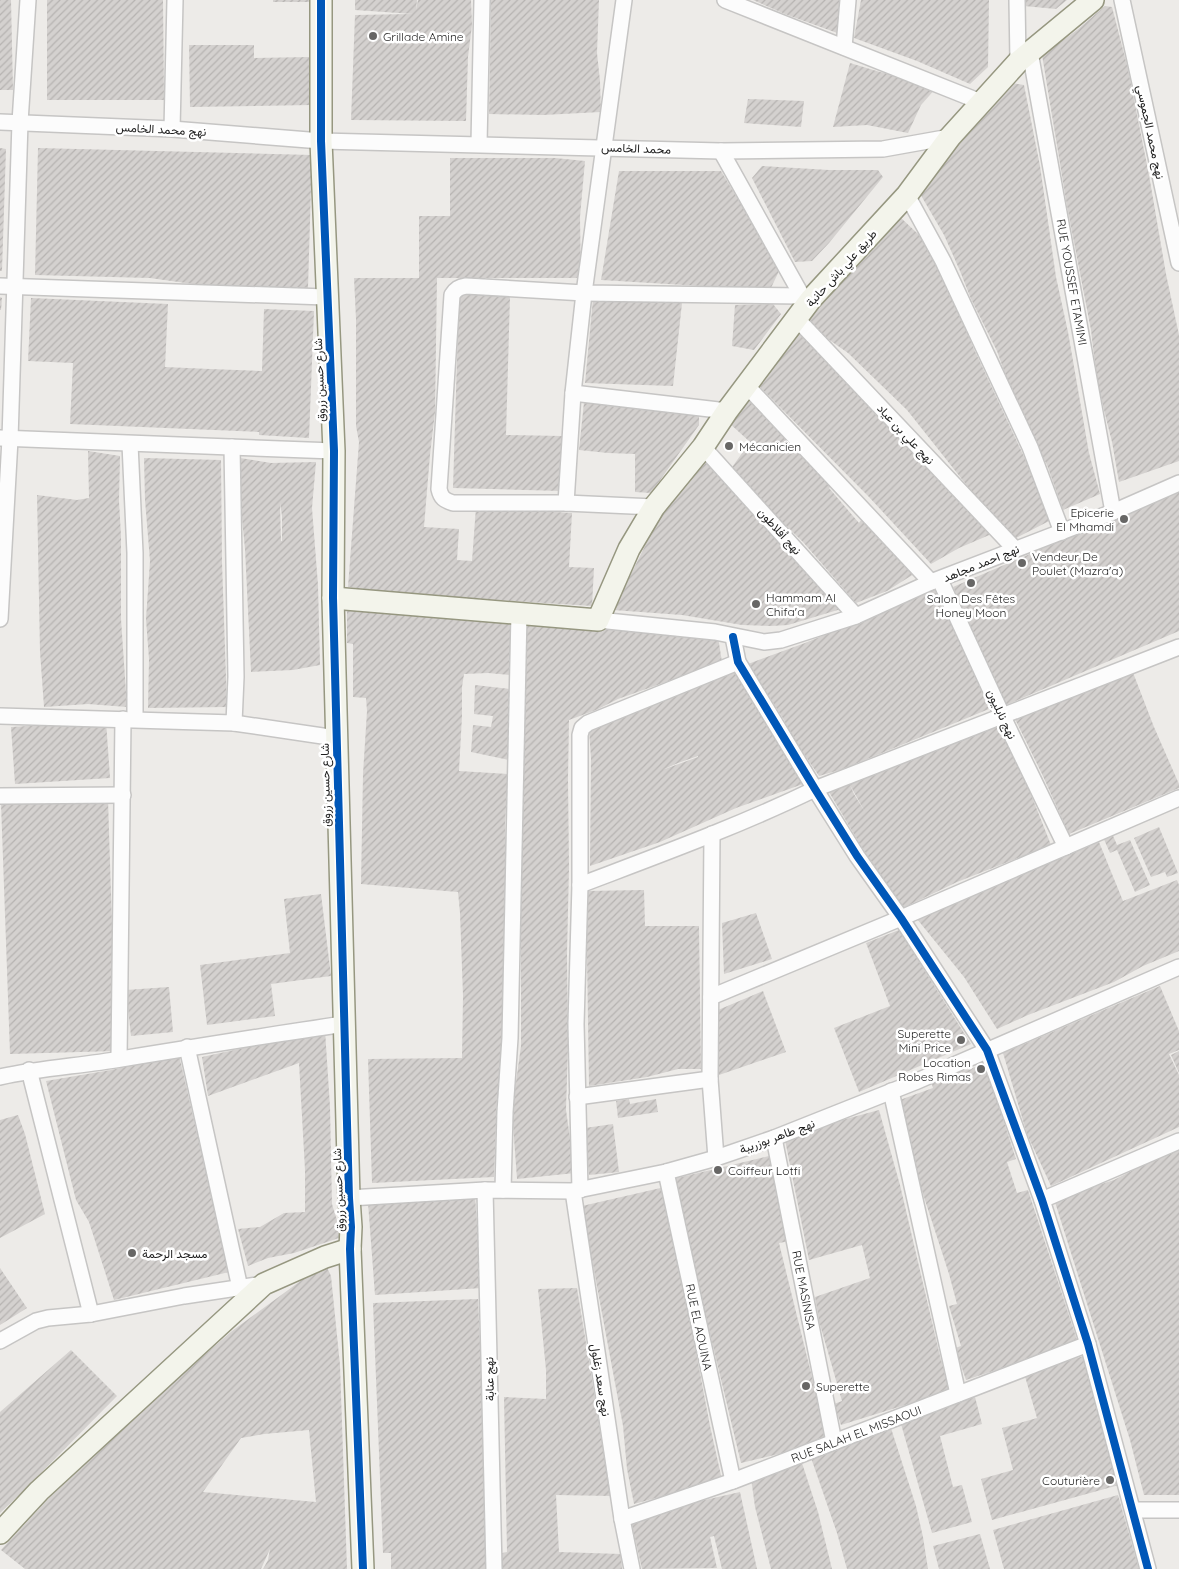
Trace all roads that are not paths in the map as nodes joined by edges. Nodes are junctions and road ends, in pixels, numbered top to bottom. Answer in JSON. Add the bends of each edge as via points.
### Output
{"nodes":[{"id":1,"x":28,"y":0,"type":"edge"},
{"id":2,"x":175,"y":0,"type":"edge"},
{"id":3,"x":321,"y":0,"type":"edge"},
{"id":4,"x":482,"y":0,"type":"edge"},
{"id":5,"x":624,"y":0,"type":"edge"},
{"id":6,"x":725,"y":0,"type":"edge"},
{"id":7,"x":848,"y":0,"type":"edge"},
{"id":8,"x":1017,"y":0,"type":"edge"},
{"id":9,"x":1093,"y":0,"type":"edge"},
{"id":10,"x":1122,"y":0,"type":"edge"},
{"id":11,"x":844,"y":47,"type":"junction"},
{"id":12,"x":1024,"y":57,"type":"junction"},
{"id":13,"x":981,"y":102,"type":"junction"},
{"id":14,"x":0,"y":122,"type":"edge"},
{"id":15,"x":20,"y":122,"type":"junction"},
{"id":16,"x":172,"y":129,"type":"junction"},
{"id":17,"x":950,"y":137,"type":"junction"},
{"id":18,"x":321,"y":141,"type":"junction"},
{"id":19,"x":479,"y":144,"type":"junction"},
{"id":20,"x":605,"y":147,"type":"junction"},
{"id":21,"x":722,"y":151,"type":"junction"},
{"id":22,"x":907,"y":195,"type":"junction"},
{"id":23,"x":1179,"y":264,"type":"edge"},
{"id":24,"x":0,"y":286,"type":"edge"},
{"id":25,"x":16,"y":287,"type":"junction"},
{"id":26,"x":584,"y":293,"type":"junction"},
{"id":27,"x":326,"y":297,"type":"junction"},
{"id":28,"x":806,"y":298,"type":"junction"},
{"id":29,"x":797,"y":319,"type":"junction"},
{"id":30,"x":747,"y":386,"type":"junction"},
{"id":31,"x":573,"y":393,"type":"junction"},
{"id":32,"x":727,"y":411,"type":"junction"},
{"id":33,"x":5,"y":439,"type":"edge"},
{"id":34,"x":130,"y":444,"type":"junction"},
{"id":35,"x":232,"y":447,"type":"junction"},
{"id":36,"x":703,"y":447,"type":"junction"},
{"id":37,"x":334,"y":451,"type":"junction"},
{"id":38,"x":1179,"y":482,"type":"edge"},
{"id":39,"x":566,"y":502,"type":"junction"},
{"id":40,"x":654,"y":507,"type":"junction"},
{"id":41,"x":1113,"y":512,"type":"junction"},
{"id":42,"x":1062,"y":532,"type":"junction"},
{"id":43,"x":1015,"y":549,"type":"junction"},
{"id":44,"x":1,"y":566,"type":"edge"},
{"id":45,"x":935,"y":581,"type":"junction"},
{"id":46,"x":332,"y":598,"type":"junction"},
{"id":47,"x":519,"y":613,"type":"junction"},
{"id":48,"x":856,"y":616,"type":"junction"},
{"id":49,"x":0,"y":619,"type":"edge"},
{"id":50,"x":598,"y":620,"type":"junction"},
{"id":51,"x":733,"y":637,"type":"junction"},
{"id":52,"x":1179,"y":647,"type":"edge"},
{"id":53,"x":738,"y":662,"type":"junction"},
{"id":54,"x":0,"y":716,"type":"edge"},
{"id":55,"x":1003,"y":717,"type":"junction"},
{"id":56,"x":129,"y":719,"type":"junction"},
{"id":57,"x":234,"y":723,"type":"junction"},
{"id":58,"x":336,"y":738,"type":"junction"},
{"id":59,"x":815,"y":789,"type":"junction"},
{"id":60,"x":123,"y":795,"type":"junction"},
{"id":61,"x":0,"y":796,"type":"edge"},
{"id":62,"x":1179,"y":798,"type":"edge"},
{"id":63,"x":712,"y":834,"type":"junction"},
{"id":64,"x":1066,"y":847,"type":"junction"},
{"id":65,"x":580,"y":885,"type":"junction"},
{"id":66,"x":901,"y":918,"type":"junction"},
{"id":67,"x":1179,"y":967,"type":"edge"},
{"id":68,"x":711,"y":997,"type":"junction"},
{"id":69,"x":344,"y":1024,"type":"junction"},
{"id":70,"x":187,"y":1047,"type":"junction"},
{"id":71,"x":987,"y":1050,"type":"junction"},
{"id":72,"x":119,"y":1059,"type":"junction"},
{"id":73,"x":29,"y":1070,"type":"junction"},
{"id":74,"x":0,"y":1077,"type":"edge"},
{"id":75,"x":710,"y":1079,"type":"junction"},
{"id":76,"x":891,"y":1092,"type":"junction"},
{"id":77,"x":577,"y":1097,"type":"junction"},
{"id":78,"x":774,"y":1138,"type":"junction"},
{"id":79,"x":1179,"y":1141,"type":"edge"},
{"id":80,"x":716,"y":1158,"type":"junction"},
{"id":81,"x":666,"y":1172,"type":"junction"},
{"id":82,"x":484,"y":1190,"type":"junction"},
{"id":83,"x":503,"y":1190,"type":"junction"},
{"id":84,"x":576,"y":1191,"type":"junction"},
{"id":85,"x":349,"y":1198,"type":"junction"},
{"id":86,"x":1042,"y":1200,"type":"junction"},
{"id":87,"x":350,"y":1249,"type":"junction"},
{"id":88,"x":264,"y":1284,"type":"junction"},
{"id":89,"x":240,"y":1288,"type":"junction"},
{"id":90,"x":91,"y":1314,"type":"junction"},
{"id":91,"x":0,"y":1341,"type":"edge"},
{"id":92,"x":1088,"y":1344,"type":"junction"},
{"id":93,"x":958,"y":1394,"type":"junction"},
{"id":94,"x":834,"y":1442,"type":"junction"},
{"id":95,"x":733,"y":1481,"type":"junction"},
{"id":96,"x":1133,"y":1510,"type":"junction"},
{"id":97,"x":1179,"y":1510,"type":"edge"},
{"id":98,"x":622,"y":1518,"type":"junction"},
{"id":99,"x":0,"y":1533,"type":"edge"},
{"id":100,"x":363,"y":1569,"type":"edge"},
{"id":101,"x":494,"y":1569,"type":"edge"},
{"id":102,"x":632,"y":1569,"type":"edge"},
{"id":103,"x":1148,"y":1569,"type":"edge"}],
"edges":[{"from":1,"to":15,"type":"street"},
{"from":2,"to":16,"type":"street"},
{"from":3,"to":18,"type":"street","name":"شارع حسين زروق"},
{"from":4,"to":19,"type":"street"},
{"from":5,"to":20,"type":"street"},
{"from":6,"to":11,"type":"street"},
{"from":7,"to":11,"type":"street"},
{"from":8,"to":12,"type":"street","name":"RUE YOUSSEF ETAMIMI"},
{"from":9,"to":12,"type":"street","name":"طريق علي باش حانبة"},
{"from":10,"to":23,"type":"street","name":"نهج محمد الجموسي"},
{"from":11,"to":13,"type":"street"},
{"from":12,"to":13,"type":"street","name":"طريق علي باش حانبة"},
{"from":12,"to":41,"type":"street","name":"RUE YOUSSEF ETAMIMI"},
{"from":13,"to":17,"type":"street","name":"طريق علي باش حانبة"},
{"from":14,"to":15,"type":"street","name":"نهج محمد الخامس"},
{"from":15,"to":16,"type":"street","name":"نهج محمد الخامس"},
{"from":15,"to":25,"type":"street"},
{"from":16,"to":18,"type":"street","name":"نهج محمد الخامس"},
{"from":17,"to":21,"type":"street","name":"محمد الخامس","via":[[883,150]]},
{"from":17,"to":22,"type":"street","name":"طريق علي باش حانبة"},
{"from":18,"to":19,"type":"street","name":"محمد الخامس"},
{"from":18,"to":27,"type":"street","name":"شارع حسين زروق"},
{"from":19,"to":20,"type":"street","name":"محمد الخامس"},
{"from":20,"to":21,"type":"street","name":"محمد الخامس"},
{"from":20,"to":26,"type":"street"},
{"from":21,"to":28,"type":"street"},
{"from":22,"to":28,"type":"street","name":"طريق علي باش حانبة"},
{"from":22,"to":42,"type":"street","via":[[943,261],[1030,447]]},
{"from":24,"to":25,"type":"street"},
{"from":25,"to":27,"type":"street"},
{"from":25,"to":33,"type":"street"},
{"from":26,"to":28,"type":"street"},
{"from":26,"to":31,"type":"street"},
{"from":26,"to":39,"type":"street","via":[[466,286],[454,290],[452,295],[440,496],[454,502]]},
{"from":27,"to":37,"type":"street","name":"شارع حسين زروق"},
{"from":28,"to":29,"type":"street","name":"طريق علي باش حانبة"},
{"from":29,"to":30,"type":"street","name":"طريق علي باش حانبة"},
{"from":29,"to":43,"type":"street","name":"نهج علي بن عياد"},
{"from":30,"to":32,"type":"street","name":"طريق علي باش حانبة"},
{"from":30,"to":45,"type":"street","name":"نهج نابليون"},
{"from":31,"to":32,"type":"street"},
{"from":31,"to":39,"type":"street"},
{"from":32,"to":36,"type":"street","name":"طريق علي باش حانبة"},
{"from":33,"to":34,"type":"street"},
{"from":33,"to":44,"type":"street"},
{"from":34,"to":35,"type":"street"},
{"from":34,"to":56,"type":"street","via":[[134,553]]},
{"from":35,"to":37,"type":"street"},
{"from":35,"to":57,"type":"street"},
{"from":36,"to":40,"type":"street","name":"طريق علي باش حانبة"},
{"from":36,"to":48,"type":"street","name":"نهج أفلاطون"},
{"from":37,"to":46,"type":"street","name":"شارع حسين زروق"},
{"from":38,"to":41,"type":"street","name":"نهج احمد مجاهد"},
{"from":39,"to":40,"type":"street"},
{"from":40,"to":50,"type":"street","name":"طريق علي باش حانبة","via":[[629,549]]},
{"from":41,"to":42,"type":"street","name":"نهج احمد مجاهد"},
{"from":42,"to":43,"type":"street","name":"نهج احمد مجاهد"},
{"from":43,"to":45,"type":"street","name":"نهج احمد مجاهد"},
{"from":44,"to":49,"type":"street"},
{"from":45,"to":48,"type":"street","name":"نهج احمد مجاهد"},
{"from":45,"to":55,"type":"street","name":"نهج نابليون"},
{"from":46,"to":47,"type":"street"},
{"from":46,"to":58,"type":"street","name":"شارع حسين زروق"},
{"from":47,"to":50,"type":"street"},
{"from":47,"to":83,"type":"street","via":[[510,1038]]},
{"from":48,"to":51,"type":"street","name":"نهج احمد مجاهد","via":[[781,640],[764,642]]},
{"from":50,"to":51,"type":"street","name":"نهج احمد مجاهد","via":[[715,632]]},
{"from":51,"to":53,"type":"street"},
{"from":52,"to":55,"type":"street"},
{"from":53,"to":59,"type":"street"},
{"from":53,"to":65,"type":"street","name":"نهج سعد زغلول","via":[[582,728],[579,742]]},
{"from":54,"to":56,"type":"street"},
{"from":55,"to":59,"type":"street"},
{"from":55,"to":64,"type":"street","name":"نهج نابليون"},
{"from":56,"to":57,"type":"street"},
{"from":56,"to":60,"type":"street"},
{"from":57,"to":58,"type":"street"},
{"from":58,"to":69,"type":"street","name":"شارع حسين زروق"},
{"from":59,"to":63,"type":"street"},
{"from":59,"to":66,"type":"street"},
{"from":60,"to":61,"type":"street"},
{"from":60,"to":72,"type":"street"},
{"from":62,"to":64,"type":"street"},
{"from":63,"to":65,"type":"street"},
{"from":63,"to":68,"type":"street"},
{"from":64,"to":66,"type":"street"},
{"from":65,"to":77,"type":"street","name":"نهج سعد زغلول"},
{"from":66,"to":68,"type":"street"},
{"from":66,"to":71,"type":"street"},
{"from":67,"to":71,"type":"street","name":"نهج طاهر بوزريبة"},
{"from":68,"to":75,"type":"street"},
{"from":69,"to":70,"type":"street"},
{"from":69,"to":85,"type":"street","name":"شارع حسين زروق"},
{"from":70,"to":72,"type":"street"},
{"from":70,"to":89,"type":"street"},
{"from":71,"to":76,"type":"street","name":"نهج طاهر بوزريبة"},
{"from":71,"to":86,"type":"street"},
{"from":72,"to":73,"type":"street"},
{"from":73,"to":74,"type":"street"},
{"from":73,"to":90,"type":"street"},
{"from":75,"to":77,"type":"street"},
{"from":75,"to":80,"type":"street"},
{"from":76,"to":78,"type":"street","name":"نهج طاهر بوزريبة"},
{"from":76,"to":93,"type":"street"},
{"from":77,"to":84,"type":"street","name":"نهج سعد زغلول"},
{"from":78,"to":80,"type":"street","name":"نهج طاهر بوزريبة"},
{"from":78,"to":94,"type":"street","name":"RUE MASINISA"},
{"from":79,"to":86,"type":"street"},
{"from":80,"to":81,"type":"street","name":"نهج طاهر بوزريبة"},
{"from":81,"to":84,"type":"street","name":"نهج طاهر بوزريبة"},
{"from":81,"to":95,"type":"street","name":"RUE EL AOUINA"},
{"from":82,"to":83,"type":"street","name":"نهج طاهر بوزريبة"},
{"from":82,"to":85,"type":"street","name":"نهج طاهر بوزريبة"},
{"from":82,"to":101,"type":"street","name":"نهج عنابة"},
{"from":83,"to":84,"type":"street","name":"نهج طاهر بوزريبة"},
{"from":84,"to":98,"type":"street","name":"نهج سعد زغلول"},
{"from":85,"to":87,"type":"street","name":"شارع حسين زروق"},
{"from":86,"to":92,"type":"street"},
{"from":87,"to":88,"type":"street"},
{"from":87,"to":100,"type":"street","name":"شارع حسين زروق"},
{"from":88,"to":89,"type":"street"},
{"from":88,"to":99,"type":"street","via":[[39,1492]]},
{"from":89,"to":90,"type":"street"},
{"from":90,"to":91,"type":"street","via":[[36,1321]]},
{"from":92,"to":93,"type":"street","name":"RUE SALAH EL MISSAOUI"},
{"from":92,"to":96,"type":"street"},
{"from":93,"to":94,"type":"street","name":"RUE SALAH EL MISSAOUI"},
{"from":94,"to":95,"type":"street","name":"RUE SALAH EL MISSAOUI"},
{"from":95,"to":98,"type":"street","name":"RUE SALAH EL MISSAOUI"},
{"from":96,"to":97,"type":"street"},
{"from":96,"to":103,"type":"street"},
{"from":98,"to":102,"type":"street","name":"نهج سعد زغلول"}]}
